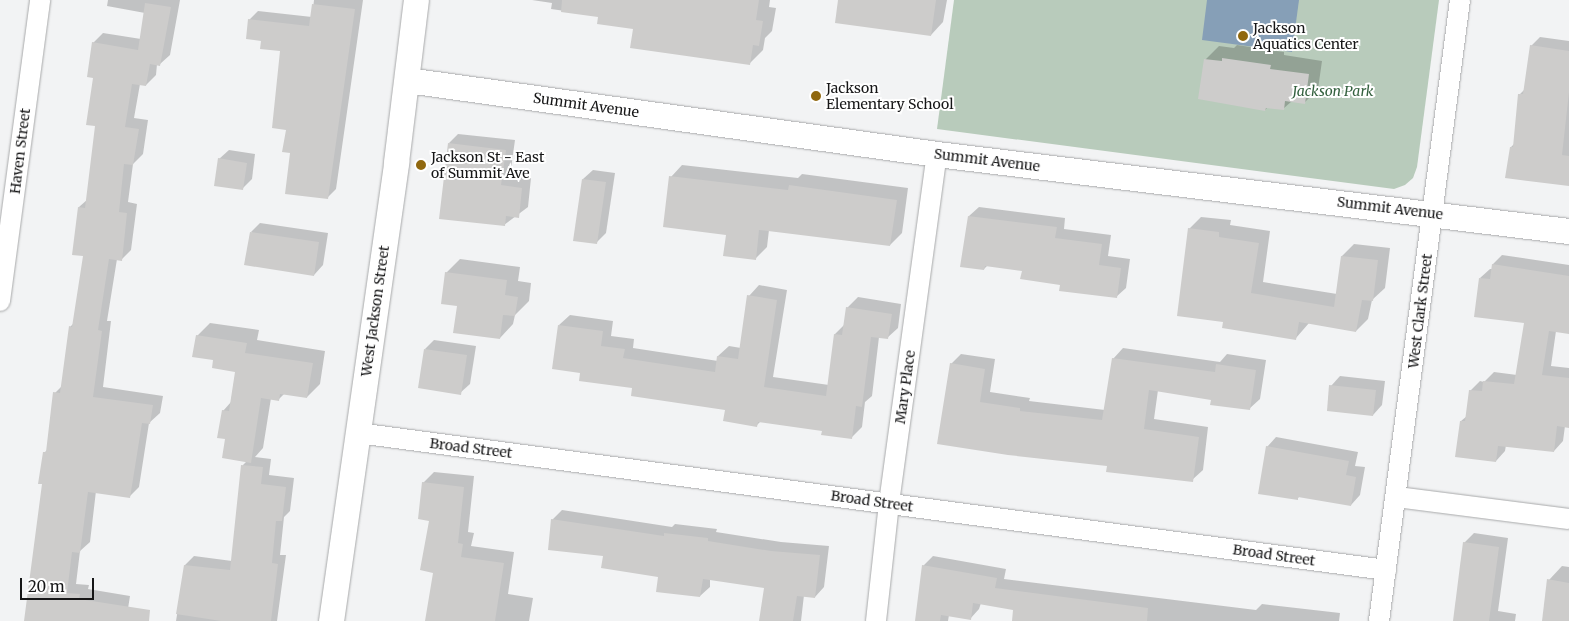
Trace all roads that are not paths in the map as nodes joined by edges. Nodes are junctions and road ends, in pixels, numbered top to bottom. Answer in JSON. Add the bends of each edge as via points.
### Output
{"nodes":[{"id":1,"x":40,"y":0,"type":"edge"},
{"id":2,"x":416,"y":0,"type":"edge"},
{"id":3,"x":1460,"y":0,"type":"edge"},
{"id":4,"x":407,"y":80,"type":"junction"},
{"id":5,"x":937,"y":154,"type":"junction"},
{"id":6,"x":1432,"y":213,"type":"junction"},
{"id":7,"x":1569,"y":231,"type":"edge"},
{"id":8,"x":0,"y":302,"type":"edge"},
{"id":9,"x":358,"y":433,"type":"junction"},
{"id":10,"x":1396,"y":497,"type":"junction"},
{"id":11,"x":889,"y":503,"type":"junction"},
{"id":12,"x":1569,"y":519,"type":"edge"},
{"id":13,"x":1386,"y":570,"type":"junction"},
{"id":14,"x":331,"y":621,"type":"edge"},
{"id":15,"x":876,"y":621,"type":"edge"},
{"id":16,"x":1379,"y":621,"type":"edge"}],
"edges":[{"from":1,"to":8,"type":"street","name":"Haven Street"},
{"from":2,"to":4,"type":"street","name":"West Jackson Street"},
{"from":3,"to":6,"type":"street","name":"West Clark Street"},
{"from":4,"to":5,"type":"street","name":"Summit Avenue"},
{"from":4,"to":9,"type":"street","name":"West Jackson Street"},
{"from":5,"to":6,"type":"street","name":"Summit Avenue"},
{"from":5,"to":11,"type":"street","name":"Mary Place"},
{"from":6,"to":7,"type":"street","name":"Summit Avenue"},
{"from":6,"to":10,"type":"street","name":"West Clark Street"},
{"from":9,"to":11,"type":"street","name":"Broad Street"},
{"from":9,"to":14,"type":"street","name":"West Jackson Street"},
{"from":10,"to":12,"type":"street"},
{"from":10,"to":13,"type":"street","name":"West Clark Street"},
{"from":11,"to":13,"type":"street","name":"Broad Street"},
{"from":11,"to":15,"type":"street","name":"Mary Place"},
{"from":13,"to":16,"type":"street","name":"West Clark Street"}]}
